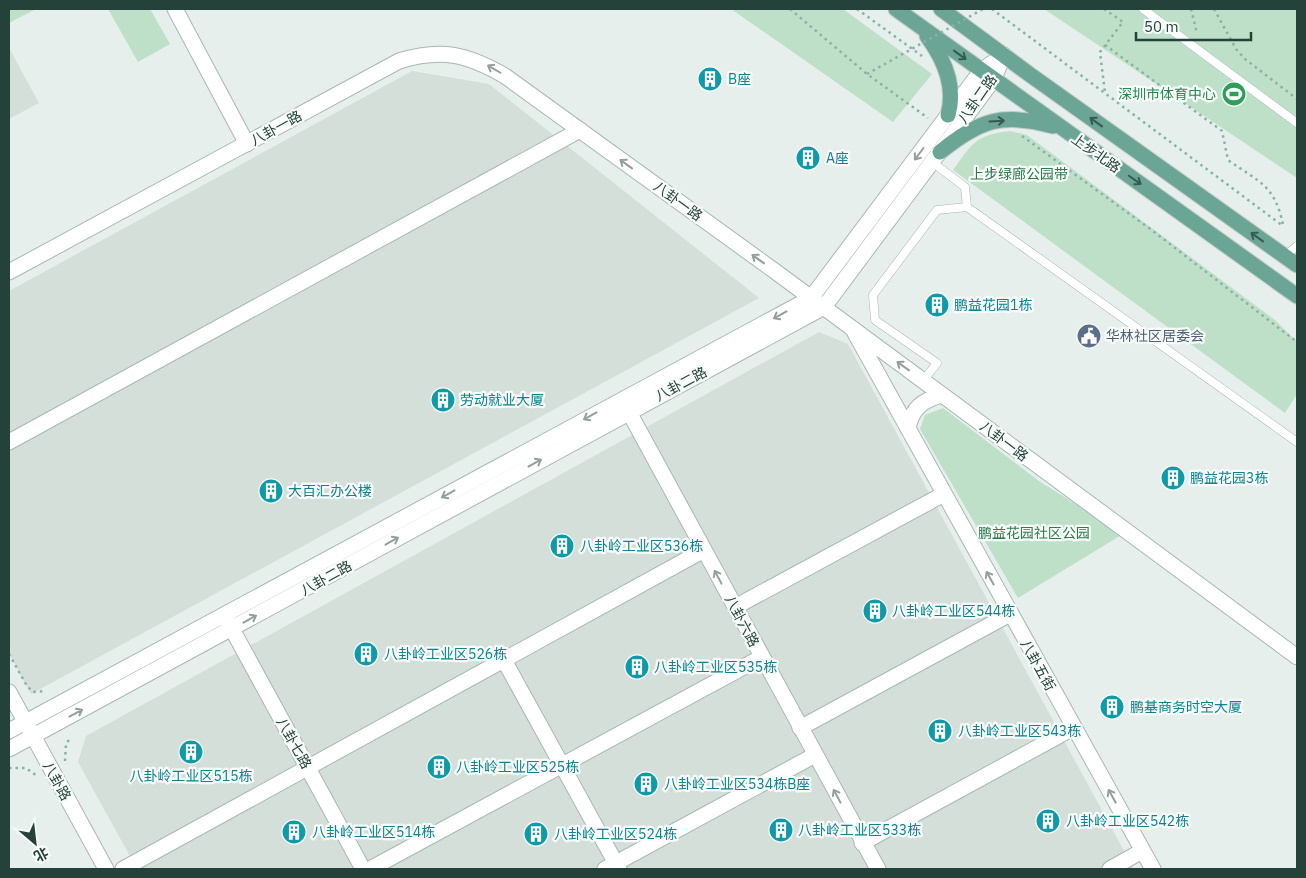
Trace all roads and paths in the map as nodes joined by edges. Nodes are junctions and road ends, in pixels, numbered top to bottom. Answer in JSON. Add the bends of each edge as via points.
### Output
{"nodes":[{"id":1,"x":175,"y":9,"type":"edge"},
{"id":2,"x":790,"y":9,"type":"edge"},
{"id":3,"x":857,"y":9,"type":"edge"},
{"id":4,"x":896,"y":9,"type":"edge"},
{"id":5,"x":941,"y":9,"type":"edge"},
{"id":6,"x":982,"y":9,"type":"edge"},
{"id":7,"x":992,"y":9,"type":"edge"},
{"id":8,"x":1104,"y":9,"type":"edge"},
{"id":9,"x":1142,"y":9,"type":"edge"},
{"id":10,"x":1191,"y":9,"type":"edge"},
{"id":11,"x":1214,"y":9,"type":"edge"},
{"id":12,"x":920,"y":27,"type":"junction"},
{"id":13,"x":1186,"y":41,"type":"junction"},
{"id":14,"x":1105,"y":45,"type":"junction"},
{"id":15,"x":1004,"y":55,"type":"junction"},
{"id":16,"x":927,"y":60,"type":"dead end"},
{"id":17,"x":867,"y":74,"type":"junction"},
{"id":18,"x":987,"y":75,"type":"junction"},
{"id":19,"x":1105,"y":94,"type":"junction"},
{"id":20,"x":1297,"y":99,"type":"edge"},
{"id":21,"x":948,"y":115,"type":"junction"},
{"id":22,"x":929,"y":119,"type":"dead end"},
{"id":23,"x":1297,"y":123,"type":"edge"},
{"id":24,"x":1061,"y":128,"type":"junction"},
{"id":25,"x":580,"y":130,"type":"junction"},
{"id":26,"x":1021,"y":135,"type":"dead end"},
{"id":27,"x":247,"y":144,"type":"junction"},
{"id":28,"x":936,"y":157,"type":"junction"},
{"id":29,"x":967,"y":207,"type":"junction"},
{"id":30,"x":1297,"y":246,"type":"edge"},
{"id":31,"x":1291,"y":261,"type":"edge"},
{"id":32,"x":9,"y":272,"type":"edge"},
{"id":33,"x":1283,"y":285,"type":"junction"},
{"id":34,"x":1297,"y":296,"type":"edge"},
{"id":35,"x":811,"y":298,"type":"junction"},
{"id":36,"x":1297,"y":300,"type":"edge"},
{"id":37,"x":824,"y":307,"type":"junction"},
{"id":38,"x":853,"y":329,"type":"junction"},
{"id":39,"x":1297,"y":342,"type":"edge"},
{"id":40,"x":923,"y":381,"type":"junction"},
{"id":41,"x":942,"y":395,"type":"junction"},
{"id":42,"x":622,"y":398,"type":"junction"},
{"id":43,"x":629,"y":412,"type":"junction"},
{"id":44,"x":908,"y":428,"type":"junction"},
{"id":45,"x":9,"y":442,"type":"edge"},
{"id":46,"x":1297,"y":442,"type":"edge"},
{"id":47,"x":944,"y":494,"type":"junction"},
{"id":48,"x":704,"y":550,"type":"junction"},
{"id":49,"x":735,"y":607,"type":"junction"},
{"id":50,"x":1010,"y":614,"type":"junction"},
{"id":51,"x":228,"y":622,"type":"junction"},
{"id":52,"x":9,"y":654,"type":"edge"},
{"id":53,"x":762,"y":657,"type":"junction"},
{"id":54,"x":1297,"y":657,"type":"edge"},
{"id":55,"x":504,"y":660,"type":"junction"},
{"id":56,"x":46,"y":691,"type":"dead end"},
{"id":57,"x":9,"y":692,"type":"edge"},
{"id":58,"x":25,"y":722,"type":"junction"},
{"id":59,"x":800,"y":728,"type":"junction"},
{"id":60,"x":1074,"y":728,"type":"junction"},
{"id":61,"x":9,"y":731,"type":"edge"},
{"id":62,"x":33,"y":737,"type":"junction"},
{"id":63,"x":71,"y":737,"type":"dead end"},
{"id":64,"x":9,"y":749,"type":"edge"},
{"id":65,"x":815,"y":755,"type":"junction"},
{"id":66,"x":65,"y":761,"type":"dead end"},
{"id":67,"x":562,"y":765,"type":"junction"},
{"id":68,"x":9,"y":768,"type":"edge"},
{"id":69,"x":308,"y":768,"type":"junction"},
{"id":70,"x":37,"y":776,"type":"dead end"},
{"id":71,"x":862,"y":843,"type":"junction"},
{"id":72,"x":1142,"y":851,"type":"junction"},
{"id":73,"x":613,"y":867,"type":"edge"},
{"id":74,"x":106,"y":869,"type":"edge"},
{"id":75,"x":123,"y":869,"type":"edge"},
{"id":76,"x":363,"y":869,"type":"edge"},
{"id":77,"x":370,"y":869,"type":"edge"},
{"id":78,"x":878,"y":869,"type":"edge"},
{"id":79,"x":1110,"y":869,"type":"edge"},
{"id":80,"x":1153,"y":869,"type":"edge"}],
"edges":[{"from":1,"to":27,"type":"street"},
{"from":2,"to":17,"type":"path"},
{"from":3,"to":16,"type":"path"},
{"from":4,"to":12,"type":"main road","name":"上步北路"},
{"from":5,"to":15,"type":"main road","name":"上步北路"},
{"from":6,"to":17,"type":"path","bridge":true},
{"from":7,"to":19,"type":"path"},
{"from":8,"to":14,"type":"path","via":[[1122,22]]},
{"from":9,"to":13,"type":"lane"},
{"from":10,"to":13,"type":"path","via":[[1196,29]]},
{"from":11,"to":20,"type":"path","via":[[1245,59]]},
{"from":12,"to":18,"type":"main road","name":"上步北路","one_way":true},
{"from":12,"to":21,"type":"main road","via":[[939,56],[948,79],[952,102]]},
{"from":13,"to":23,"type":"lane"},
{"from":14,"to":19,"type":"path","via":[[1100,52]]},
{"from":14,"to":19,"type":"path","via":[[1222,132],[1228,160],[1268,188],[1279,204],[1283,226]]},
{"from":15,"to":18,"type":"street","name":"八卦二路"},
{"from":31,"to":15,"type":"main road","name":"上步北路","one_way":true},
{"from":17,"to":22,"type":"path"},
{"from":18,"to":21,"type":"street","name":"八卦二路"},
{"from":18,"to":24,"type":"main road","name":"上步北路"},
{"from":18,"to":28,"type":"street","name":"八卦二路"},
{"from":21,"to":35,"type":"street","name":"八卦二路","one_way":true},
{"from":28,"to":24,"type":"main road","one_way":true,"via":[[974,127],[993,121],[1033,122]]},
{"from":24,"to":33,"type":"main road","name":"上步北路","one_way":true},
{"from":25,"to":27,"type":"street","name":"八卦一路","one_way":true,"via":[[484,64],[441,53],[399,61]]},
{"from":35,"to":25,"type":"street","name":"八卦一路","one_way":true},
{"from":25,"to":45,"type":"street"},
{"from":26,"to":39,"type":"path"},
{"from":27,"to":32,"type":"street","name":"八卦一路"},
{"from":28,"to":29,"type":"lane","via":[[965,187]]},
{"from":28,"to":37,"type":"street","name":"八卦二路"},
{"from":29,"to":40,"type":"lane","via":[[937,210],[873,295],[875,320],[937,363]]},
{"from":29,"to":46,"type":"lane"},
{"from":30,"to":31,"type":"lane"},
{"from":33,"to":34,"type":"main road","name":"上步北路"},
{"from":33,"to":36,"type":"main road"},
{"from":35,"to":37,"type":"street","name":"八卦一路"},
{"from":35,"to":42,"type":"street","name":"八卦二路","one_way":true},
{"from":37,"to":38,"type":"street","name":"八卦一路"},
{"from":37,"to":43,"type":"street","name":"八卦二路"},
{"from":40,"to":38,"type":"street","name":"八卦一路","one_way":true},
{"from":38,"to":44,"type":"street","name":"八卦五街"},
{"from":40,"to":41,"type":"street","name":"八卦一路"},
{"from":41,"to":44,"type":"street","via":[[918,406],[910,416]]},
{"from":41,"to":54,"type":"street","name":"八卦一路"},
{"from":42,"to":43,"type":"street","name":"八卦六路"},
{"from":42,"to":51,"type":"street","name":"八卦二路","one_way":true},
{"from":43,"to":48,"type":"street","name":"八卦六路"},
{"from":51,"to":43,"type":"street","name":"八卦二路","one_way":true},
{"from":44,"to":47,"type":"street","name":"八卦五街"},
{"from":47,"to":49,"type":"street"},
{"from":50,"to":47,"type":"street","name":"八卦五街","one_way":true},
{"from":49,"to":48,"type":"street","name":"八卦六路","one_way":true},
{"from":48,"to":55,"type":"street"},
{"from":49,"to":53,"type":"street","name":"八卦六路"},
{"from":50,"to":59,"type":"street"},
{"from":50,"to":60,"type":"street","name":"八卦五街"},
{"from":51,"to":58,"type":"street","name":"八卦二路"},
{"from":62,"to":51,"type":"street","name":"八卦二路","one_way":true},
{"from":51,"to":69,"type":"street","name":"八卦七路"},
{"from":52,"to":56,"type":"path","via":[[33,692]]},
{"from":53,"to":59,"type":"street","name":"八卦六路"},
{"from":53,"to":67,"type":"street"},
{"from":55,"to":67,"type":"street"},
{"from":55,"to":69,"type":"street"},
{"from":57,"to":58,"type":"street","name":"八卦路"},
{"from":58,"to":61,"type":"street","name":"八卦二路"},
{"from":58,"to":62,"type":"street","name":"八卦路"},
{"from":59,"to":65,"type":"street","name":"八卦六路"},
{"from":60,"to":71,"type":"street"},
{"from":72,"to":60,"type":"street","name":"八卦五街","one_way":true},
{"from":62,"to":64,"type":"street","name":"八卦二路"},
{"from":62,"to":74,"type":"street","name":"八卦路"},
{"from":63,"to":66,"type":"path","via":[[64,753]]},
{"from":71,"to":65,"type":"street","name":"八卦六路","one_way":true},
{"from":65,"to":73,"type":"street"},
{"from":67,"to":73,"type":"street"},
{"from":67,"to":77,"type":"street"},
{"from":68,"to":70,"type":"path","via":[[26,768]]},
{"from":69,"to":75,"type":"street"},
{"from":69,"to":76,"type":"street","name":"八卦七路"},
{"from":71,"to":78,"type":"street","name":"八卦六路"},
{"from":72,"to":79,"type":"street"},
{"from":72,"to":80,"type":"street","name":"八卦五街"}]}
